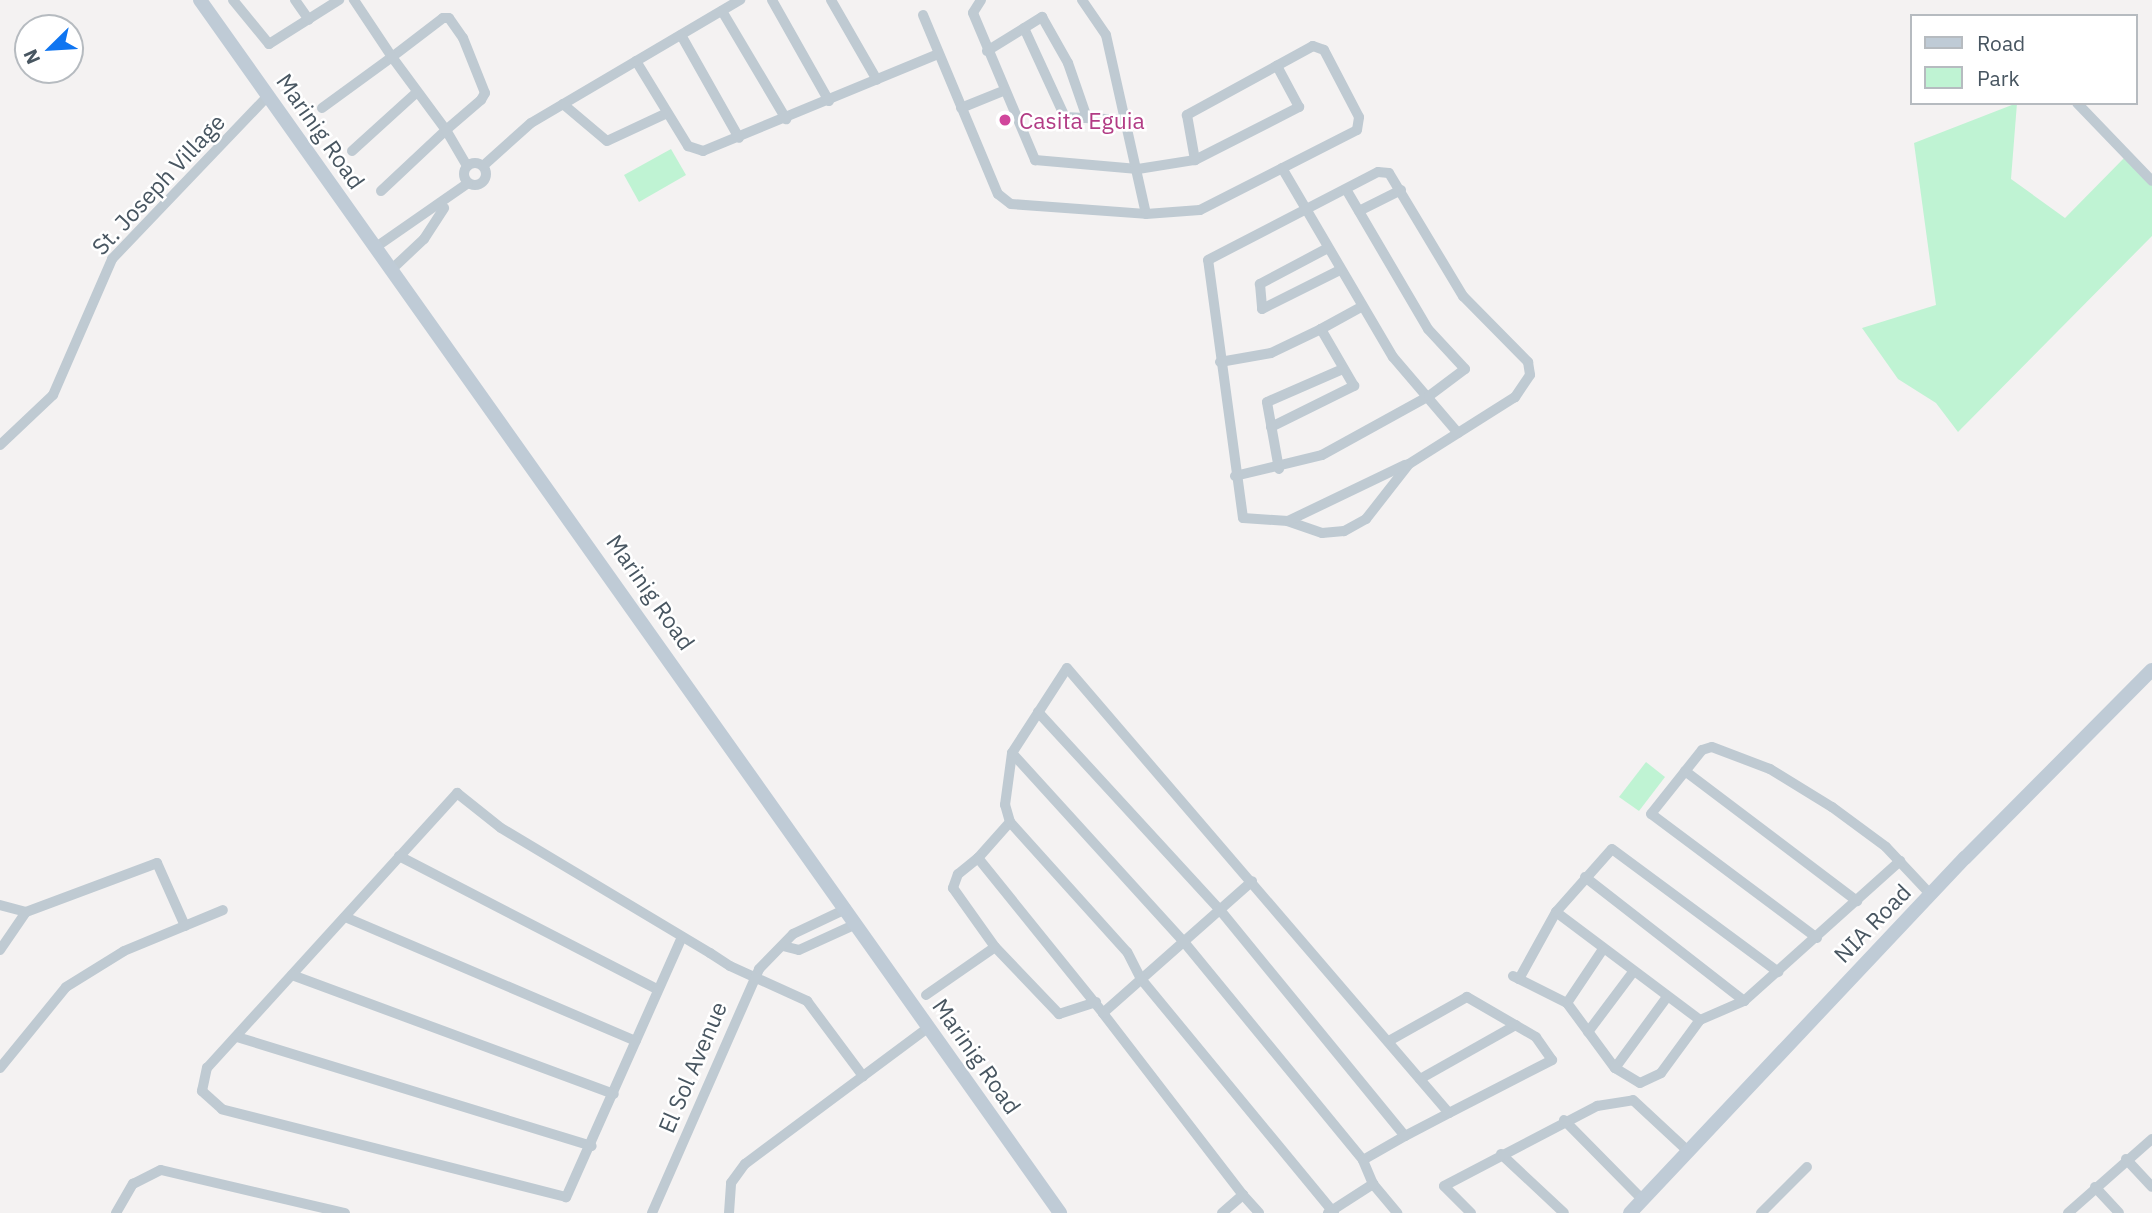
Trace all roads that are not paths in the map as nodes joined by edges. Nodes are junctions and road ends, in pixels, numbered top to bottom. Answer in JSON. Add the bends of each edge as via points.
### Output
{"nodes":[{"id":1,"x":200,"y":0,"type":"edge"},
{"id":2,"x":233,"y":0,"type":"edge"},
{"id":3,"x":295,"y":0,"type":"edge"},
{"id":4,"x":339,"y":0,"type":"edge"},
{"id":5,"x":354,"y":0,"type":"edge"},
{"id":6,"x":740,"y":0,"type":"edge"},
{"id":7,"x":772,"y":0,"type":"edge"},
{"id":8,"x":831,"y":0,"type":"edge"},
{"id":9,"x":981,"y":0,"type":"edge"},
{"id":10,"x":1082,"y":0,"type":"edge"},
{"id":11,"x":722,"y":10,"type":"junction"},
{"id":12,"x":923,"y":15,"type":"dead end"},
{"id":13,"x":309,"y":20,"type":"junction"},
{"id":14,"x":1024,"y":27,"type":"junction"},
{"id":15,"x":681,"y":35,"type":"junction"},
{"id":16,"x":987,"y":51,"type":"junction"},
{"id":17,"x":938,"y":54,"type":"junction"},
{"id":18,"x":392,"y":57,"type":"junction"},
{"id":19,"x":636,"y":61,"type":"junction"},
{"id":20,"x":1277,"y":66,"type":"junction"},
{"id":21,"x":877,"y":80,"type":"junction"},
{"id":22,"x":1003,"y":91,"type":"junction"},
{"id":23,"x":417,"y":92,"type":"junction"},
{"id":24,"x":268,"y":96,"type":"junction"},
{"id":25,"x":829,"y":101,"type":"junction"},
{"id":26,"x":563,"y":104,"type":"junction"},
{"id":27,"x":2079,"y":105,"type":"edge"},
{"id":28,"x":322,"y":108,"type":"dead end"},
{"id":29,"x":961,"y":108,"type":"junction"},
{"id":30,"x":667,"y":113,"type":"junction"},
{"id":31,"x":1086,"y":116,"type":"junction"},
{"id":32,"x":786,"y":119,"type":"junction"},
{"id":33,"x":1126,"y":120,"type":"junction"},
{"id":34,"x":446,"y":130,"type":"junction"},
{"id":35,"x":740,"y":138,"type":"junction"},
{"id":36,"x":352,"y":151,"type":"dead end"},
{"id":37,"x":1195,"y":160,"type":"junction"},
{"id":38,"x":467,"y":166,"type":"junction"},
{"id":39,"x":483,"y":166,"type":"junction"},
{"id":40,"x":1282,"y":168,"type":"junction"},
{"id":41,"x":1138,"y":169,"type":"junction"},
{"id":42,"x":2152,"y":181,"type":"edge"},
{"id":43,"x":468,"y":183,"type":"junction"},
{"id":44,"x":1346,"y":190,"type":"junction"},
{"id":45,"x":1401,"y":190,"type":"junction"},
{"id":46,"x":381,"y":191,"type":"dead end"},
{"id":47,"x":447,"y":202,"type":"junction"},
{"id":48,"x":1306,"y":211,"type":"junction"},
{"id":49,"x":1359,"y":211,"type":"junction"},
{"id":50,"x":1146,"y":214,"type":"junction"},
{"id":51,"x":376,"y":247,"type":"junction"},
{"id":52,"x":1326,"y":249,"type":"junction"},
{"id":53,"x":392,"y":269,"type":"junction"},
{"id":54,"x":1338,"y":271,"type":"junction"},
{"id":55,"x":1361,"y":307,"type":"junction"},
{"id":56,"x":1321,"y":329,"type":"junction"},
{"id":57,"x":1220,"y":362,"type":"junction"},
{"id":58,"x":1343,"y":369,"type":"junction"},
{"id":59,"x":1429,"y":396,"type":"junction"},
{"id":60,"x":1271,"y":427,"type":"junction"},
{"id":61,"x":1458,"y":433,"type":"junction"},
{"id":62,"x":0,"y":445,"type":"edge"},
{"id":63,"x":1409,"y":464,"type":"junction"},
{"id":64,"x":1279,"y":469,"type":"junction"},
{"id":65,"x":1235,"y":476,"type":"junction"},
{"id":66,"x":1288,"y":521,"type":"junction"},
{"id":67,"x":2152,"y":670,"type":"edge"},
{"id":68,"x":1038,"y":712,"type":"junction"},
{"id":69,"x":1012,"y":753,"type":"junction"},
{"id":70,"x":1685,"y":771,"type":"junction"},
{"id":71,"x":1010,"y":822,"type":"junction"},
{"id":72,"x":399,"y":856,"type":"junction"},
{"id":73,"x":978,"y":858,"type":"junction"},
{"id":74,"x":1900,"y":861,"type":"junction"},
{"id":75,"x":1585,"y":877,"type":"junction"},
{"id":76,"x":1252,"y":881,"type":"junction"},
{"id":77,"x":1931,"y":895,"type":"junction"},
{"id":78,"x":1857,"y":901,"type":"junction"},
{"id":79,"x":0,"y":905,"type":"edge"},
{"id":80,"x":846,"y":909,"type":"junction"},
{"id":81,"x":1220,"y":909,"type":"junction"},
{"id":82,"x":223,"y":910,"type":"dead end"},
{"id":83,"x":26,"y":912,"type":"junction"},
{"id":84,"x":1556,"y":912,"type":"junction"},
{"id":85,"x":345,"y":916,"type":"junction"},
{"id":86,"x":856,"y":924,"type":"junction"},
{"id":87,"x":185,"y":926,"type":"junction"},
{"id":88,"x":682,"y":936,"type":"junction"},
{"id":89,"x":1817,"y":938,"type":"junction"},
{"id":90,"x":1184,"y":942,"type":"junction"},
{"id":91,"x":783,"y":946,"type":"junction"},
{"id":92,"x":995,"y":947,"type":"junction"},
{"id":93,"x":0,"y":950,"type":"edge"},
{"id":94,"x":1604,"y":950,"type":"junction"},
{"id":95,"x":1633,"y":972,"type":"junction"},
{"id":96,"x":1778,"y":972,"type":"junction"},
{"id":97,"x":292,"y":975,"type":"junction"},
{"id":98,"x":753,"y":978,"type":"junction"},
{"id":99,"x":1141,"y":979,"type":"junction"},
{"id":100,"x":657,"y":989,"type":"junction"},
{"id":101,"x":926,"y":995,"type":"dead end"},
{"id":102,"x":1667,"y":998,"type":"junction"},
{"id":103,"x":1744,"y":1001,"type":"junction"},
{"id":104,"x":1096,"y":1002,"type":"junction"},
{"id":105,"x":1567,"y":1003,"type":"junction"},
{"id":106,"x":1103,"y":1013,"type":"junction"},
{"id":107,"x":1700,"y":1020,"type":"junction"},
{"id":108,"x":1516,"y":1026,"type":"junction"},
{"id":109,"x":929,"y":1027,"type":"junction"},
{"id":110,"x":1588,"y":1032,"type":"junction"},
{"id":111,"x":237,"y":1037,"type":"junction"},
{"id":112,"x":636,"y":1041,"type":"junction"},
{"id":113,"x":1389,"y":1041,"type":"junction"},
{"id":114,"x":0,"y":1068,"type":"edge"},
{"id":115,"x":1615,"y":1068,"type":"junction"},
{"id":116,"x":863,"y":1076,"type":"junction"},
{"id":117,"x":1420,"y":1079,"type":"junction"},
{"id":118,"x":614,"y":1094,"type":"junction"},
{"id":119,"x":1449,"y":1113,"type":"junction"},
{"id":120,"x":1564,"y":1120,"type":"junction"},
{"id":121,"x":1405,"y":1136,"type":"junction"},
{"id":122,"x":2152,"y":1139,"type":"edge"},
{"id":123,"x":592,"y":1146,"type":"junction"},
{"id":124,"x":1689,"y":1152,"type":"junction"},
{"id":125,"x":1501,"y":1154,"type":"junction"},
{"id":126,"x":2126,"y":1159,"type":"junction"},
{"id":127,"x":1363,"y":1160,"type":"junction"},
{"id":128,"x":1807,"y":1167,"type":"dead end"},
{"id":129,"x":1373,"y":1184,"type":"junction"},
{"id":130,"x":2152,"y":1187,"type":"edge"},
{"id":131,"x":2095,"y":1188,"type":"junction"},
{"id":132,"x":1243,"y":1195,"type":"junction"},
{"id":133,"x":1643,"y":1200,"type":"junction"},
{"id":134,"x":1331,"y":1212,"type":"edge"},
{"id":135,"x":116,"y":1213,"type":"edge"},
{"id":136,"x":345,"y":1213,"type":"edge"},
{"id":137,"x":652,"y":1213,"type":"edge"},
{"id":138,"x":729,"y":1213,"type":"edge"},
{"id":139,"x":1060,"y":1213,"type":"edge"},
{"id":140,"x":1222,"y":1213,"type":"edge"},
{"id":141,"x":1259,"y":1213,"type":"edge"},
{"id":142,"x":1397,"y":1213,"type":"edge"},
{"id":143,"x":1471,"y":1213,"type":"edge"},
{"id":144,"x":1564,"y":1213,"type":"edge"},
{"id":145,"x":1630,"y":1213,"type":"edge"},
{"id":146,"x":1761,"y":1213,"type":"edge"},
{"id":147,"x":2068,"y":1213,"type":"edge"},
{"id":148,"x":2119,"y":1213,"type":"edge"}],
"edges":[{"from":1,"to":24,"type":"street","name":"Marinig Road"},
{"from":2,"to":13,"type":"street","via":[[269,44]]},
{"from":3,"to":13,"type":"street"},
{"from":4,"to":13,"type":"street"},
{"from":5,"to":18,"type":"street"},
{"from":6,"to":11,"type":"street"},
{"from":7,"to":25,"type":"street"},
{"from":8,"to":21,"type":"street"},
{"from":9,"to":16,"type":"street","via":[[973,13]]},
{"from":10,"to":33,"type":"street","via":[[1106,36]]},
{"from":11,"to":15,"type":"street"},
{"from":11,"to":32,"type":"street"},
{"from":12,"to":17,"type":"street"},
{"from":14,"to":16,"type":"street"},
{"from":14,"to":31,"type":"street","via":[[1065,117]]},
{"from":14,"to":31,"type":"street","via":[[1037,18],[1046,22]]},
{"from":15,"to":19,"type":"street"},
{"from":15,"to":35,"type":"street"},
{"from":16,"to":22,"type":"street"},
{"from":17,"to":21,"type":"street"},
{"from":17,"to":29,"type":"street"},
{"from":18,"to":23,"type":"street"},
{"from":18,"to":28,"type":"street"},
{"from":18,"to":34,"type":"street","via":[[443,18],[456,26],[485,93]]},
{"from":19,"to":26,"type":"street"},
{"from":19,"to":30,"type":"street"},
{"from":20,"to":37,"type":"street","via":[[1186,115]]},
{"from":20,"to":37,"type":"street","via":[[1299,107]]},
{"from":20,"to":40,"type":"street","via":[[1320,46],[1360,125]]},
{"from":21,"to":25,"type":"street"},
{"from":22,"to":29,"type":"street"},
{"from":22,"to":41,"type":"street","via":[[1035,160]]},
{"from":23,"to":34,"type":"street"},
{"from":23,"to":36,"type":"street"},
{"from":24,"to":51,"type":"street","name":"Marinig Road"},
{"from":24,"to":62,"type":"street","name":"St. Joseph Village","via":[[112,259],[53,395]]},
{"from":25,"to":32,"type":"street"},
{"from":26,"to":30,"type":"street","via":[[607,141]]},
{"from":26,"to":39,"type":"street","via":[[531,123]]},
{"from":27,"to":42,"type":"street"},
{"from":29,"to":50,"type":"street","via":[[1003,202]]},
{"from":30,"to":35,"type":"street","via":[[694,151]]},
{"from":31,"to":33,"type":"street"},
{"from":32,"to":35,"type":"street"},
{"from":33,"to":41,"type":"street"},
{"from":34,"to":38,"type":"street"},
{"from":34,"to":46,"type":"street"},
{"from":37,"to":41,"type":"street"},
{"from":38,"to":39,"type":"street"},
{"from":38,"to":43,"type":"street"},
{"from":39,"to":43,"type":"street","via":[[485,180]]},
{"from":40,"to":48,"type":"street"},
{"from":40,"to":50,"type":"street","via":[[1200,210]]},
{"from":41,"to":50,"type":"street"},
{"from":43,"to":47,"type":"street"},
{"from":44,"to":45,"type":"street","via":[[1384,170]]},
{"from":44,"to":48,"type":"street"},
{"from":44,"to":49,"type":"street"},
{"from":45,"to":49,"type":"street"},
{"from":45,"to":61,"type":"street","via":[[1463,296],[1531,369],[1515,397]]},
{"from":47,"to":51,"type":"street"},
{"from":47,"to":53,"type":"street","via":[[424,239]]},
{"from":48,"to":52,"type":"street"},
{"from":48,"to":57,"type":"street","via":[[1208,260]]},
{"from":49,"to":59,"type":"street","via":[[1428,329],[1465,369]]},
{"from":51,"to":53,"type":"street","name":"Marinig Road"},
{"from":52,"to":54,"type":"street"},
{"from":52,"to":54,"type":"street","via":[[1260,284],[1262,312]]},
{"from":53,"to":80,"type":"street","name":"Marinig Road"},
{"from":54,"to":55,"type":"street"},
{"from":55,"to":56,"type":"street"},
{"from":55,"to":59,"type":"street","via":[[1393,356]]},
{"from":56,"to":57,"type":"street","via":[[1270,353]]},
{"from":56,"to":58,"type":"street"},
{"from":57,"to":65,"type":"street"},
{"from":58,"to":60,"type":"street","via":[[1267,402]]},
{"from":58,"to":60,"type":"street","via":[[1353,381],[1351,390]]},
{"from":59,"to":61,"type":"street"},
{"from":59,"to":64,"type":"street","via":[[1322,455]]},
{"from":60,"to":64,"type":"street"},
{"from":61,"to":63,"type":"street"},
{"from":63,"to":66,"type":"street"},
{"from":63,"to":66,"type":"street","via":[[1366,519],[1344,531],[1322,533]]},
{"from":64,"to":65,"type":"street"},
{"from":65,"to":66,"type":"street","via":[[1243,519]]},
{"from":67,"to":77,"type":"street","name":"NIA Road"},
{"from":68,"to":69,"type":"street"},
{"from":68,"to":76,"type":"street","via":[[1067,668]]},
{"from":68,"to":81,"type":"street"},
{"from":69,"to":71,"type":"street","via":[[1005,782]]},
{"from":69,"to":90,"type":"street"},
{"from":70,"to":74,"type":"street","via":[[1707,747],[1770,769],[1832,807]]},
{"from":70,"to":78,"type":"street"},
{"from":70,"to":89,"type":"street","via":[[1651,814]]},
{"from":71,"to":73,"type":"street"},
{"from":71,"to":99,"type":"street","via":[[1127,952]]},
{"from":72,"to":85,"type":"street"},
{"from":72,"to":88,"type":"street","via":[[457,793],[501,828]]},
{"from":72,"to":100,"type":"street"},
{"from":73,"to":92,"type":"street","via":[[958,874],[953,888]]},
{"from":73,"to":104,"type":"street"},
{"from":74,"to":77,"type":"street"},
{"from":74,"to":78,"type":"street"},
{"from":75,"to":84,"type":"street"},
{"from":75,"to":96,"type":"street","via":[[1612,849]]},
{"from":75,"to":103,"type":"street"},
{"from":76,"to":81,"type":"street"},
{"from":76,"to":113,"type":"street"},
{"from":77,"to":124,"type":"street","name":"NIA Road"},
{"from":78,"to":89,"type":"street"},
{"from":79,"to":83,"type":"street"},
{"from":80,"to":86,"type":"street","name":"Marinig Road"},
{"from":80,"to":91,"type":"street","name":"El Sol Avenue","via":[[793,934]]},
{"from":81,"to":90,"type":"street"},
{"from":81,"to":121,"type":"street"},
{"from":82,"to":87,"type":"street"},
{"from":83,"to":87,"type":"street","via":[[157,863]]},
{"from":83,"to":93,"type":"street"},
{"from":84,"to":94,"type":"street"},
{"from":84,"to":105,"type":"street","via":[[1516,977]]},
{"from":85,"to":97,"type":"street"},
{"from":85,"to":112,"type":"street"},
{"from":86,"to":91,"type":"street","via":[[799,950]]},
{"from":86,"to":109,"type":"street","name":"Marinig Road"},
{"from":87,"to":114,"type":"street","via":[[124,951],[66,986]]},
{"from":88,"to":98,"type":"street"},
{"from":88,"to":100,"type":"street"},
{"from":89,"to":96,"type":"street"},
{"from":90,"to":99,"type":"street"},
{"from":90,"to":127,"type":"street"},
{"from":91,"to":98,"type":"street","name":"El Sol Avenue"},
{"from":92,"to":101,"type":"street"},
{"from":92,"to":104,"type":"street","via":[[1059,1014]]},
{"from":94,"to":95,"type":"street"},
{"from":94,"to":105,"type":"street"},
{"from":95,"to":102,"type":"street"},
{"from":95,"to":110,"type":"street"},
{"from":96,"to":103,"type":"street"},
{"from":97,"to":111,"type":"street"},
{"from":97,"to":118,"type":"street"},
{"from":98,"to":116,"type":"street","via":[[807,1000]]},
{"from":98,"to":137,"type":"street","name":"El Sol Avenue"},
{"from":99,"to":106,"type":"street"},
{"from":99,"to":134,"type":"street"},
{"from":100,"to":112,"type":"street"},
{"from":102,"to":107,"type":"street"},
{"from":102,"to":115,"type":"street"},
{"from":103,"to":107,"type":"street"},
{"from":104,"to":106,"type":"street"},
{"from":105,"to":110,"type":"street"},
{"from":106,"to":132,"type":"street"},
{"from":107,"to":115,"type":"street","via":[[1661,1073],[1640,1083]]},
{"from":108,"to":113,"type":"street","via":[[1467,997]]},
{"from":108,"to":117,"type":"street"},
{"from":108,"to":119,"type":"street","via":[[1536,1037],[1552,1060]]},
{"from":109,"to":116,"type":"street"},
{"from":109,"to":139,"type":"street","name":"Marinig Road"},
{"from":110,"to":115,"type":"street"},
{"from":111,"to":123,"type":"street"},
{"from":111,"to":123,"type":"street","via":[[201,1077],[202,1091],[222,1109],[566,1197]]},
{"from":112,"to":118,"type":"street"},
{"from":113,"to":117,"type":"street"},
{"from":116,"to":138,"type":"street","via":[[735,1174]]},
{"from":117,"to":119,"type":"street"},
{"from":118,"to":123,"type":"street"},
{"from":119,"to":121,"type":"street"},
{"from":120,"to":124,"type":"street","via":[[1597,1106],[1633,1100]]},
{"from":120,"to":125,"type":"street"},
{"from":120,"to":133,"type":"street"},
{"from":121,"to":127,"type":"street"},
{"from":122,"to":126,"type":"street"},
{"from":124,"to":133,"type":"street","name":"NIA Road"},
{"from":125,"to":143,"type":"street","via":[[1444,1186]]},
{"from":125,"to":144,"type":"street"},
{"from":126,"to":130,"type":"street"},
{"from":126,"to":131,"type":"street"},
{"from":127,"to":129,"type":"street"},
{"from":128,"to":146,"type":"street"},
{"from":129,"to":134,"type":"street"},
{"from":129,"to":142,"type":"street"},
{"from":131,"to":147,"type":"street"},
{"from":131,"to":148,"type":"street"},
{"from":132,"to":140,"type":"street"},
{"from":132,"to":141,"type":"street"},
{"from":133,"to":145,"type":"street","name":"NIA Road"},
{"from":135,"to":136,"type":"street","via":[[133,1184],[161,1170]]}]}
